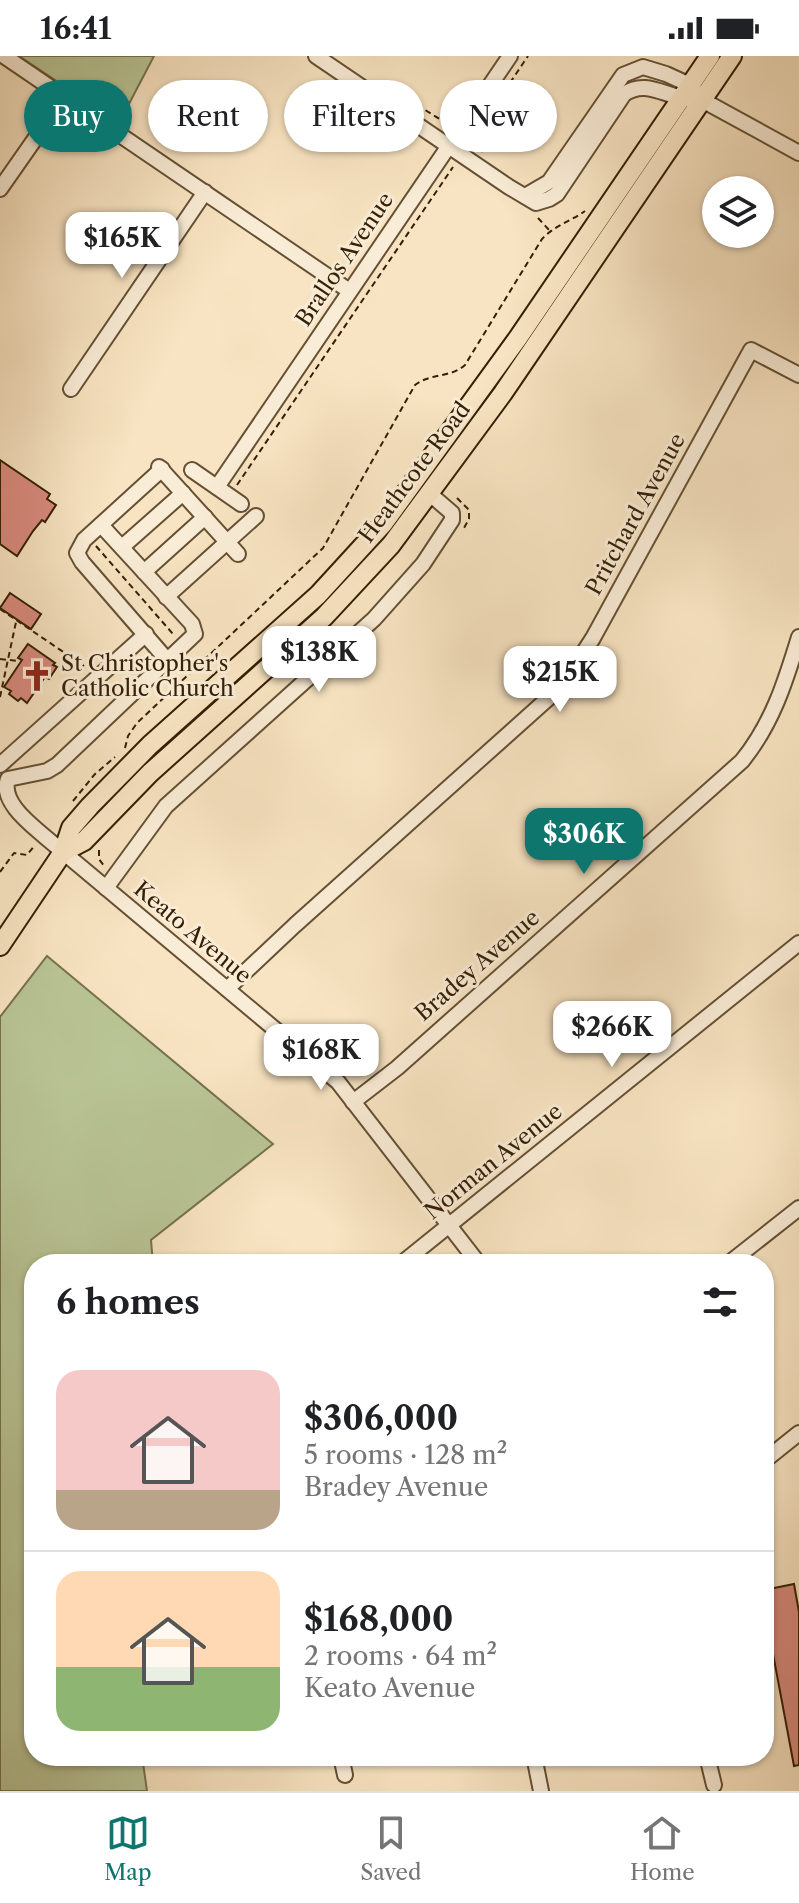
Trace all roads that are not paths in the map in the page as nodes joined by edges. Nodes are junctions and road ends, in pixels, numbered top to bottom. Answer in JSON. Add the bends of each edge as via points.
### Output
{"nodes":[{"id":1,"x":4,"y":56,"type":"edge"},
{"id":2,"x":316,"y":56,"type":"edge"},
{"id":3,"x":510,"y":56,"type":"edge"},
{"id":4,"x":710,"y":56,"type":"edge"},
{"id":5,"x":732,"y":56,"type":"edge"},
{"id":6,"x":41,"y":80,"type":"edge"},
{"id":7,"x":494,"y":80,"type":"edge"},
{"id":8,"x":686,"y":92,"type":"junction"},
{"id":9,"x":704,"y":101,"type":"junction"},
{"id":10,"x":440,"y":139,"type":"edge"},
{"id":11,"x":132,"y":142,"type":"edge"},
{"id":12,"x":26,"y":152,"type":"edge"},
{"id":13,"x":444,"y":152,"type":"edge"},
{"id":14,"x":459,"y":152,"type":"edge"},
{"id":15,"x":799,"y":153,"type":"edge"},
{"id":16,"x":0,"y":189,"type":"edge"},
{"id":17,"x":205,"y":192,"type":"junction"},
{"id":18,"x":348,"y":290,"type":"junction"},
{"id":19,"x":799,"y":375,"type":"edge"},
{"id":20,"x":71,"y":389,"type":"dead end"},
{"id":21,"x":192,"y":470,"type":"dead end"},
{"id":22,"x":183,"y":493,"type":"junction"},
{"id":23,"x":430,"y":494,"type":"junction"},
{"id":24,"x":256,"y":516,"type":"dead end"},
{"id":25,"x":205,"y":517,"type":"junction"},
{"id":26,"x":101,"y":525,"type":"junction"},
{"id":27,"x":228,"y":542,"type":"junction"},
{"id":28,"x":122,"y":547,"type":"junction"},
{"id":29,"x":238,"y":554,"type":"dead end"},
{"id":30,"x":144,"y":572,"type":"junction"},
{"id":31,"x":166,"y":597,"type":"junction"},
{"id":32,"x":146,"y":634,"type":"junction"},
{"id":33,"x":799,"y":637,"type":"edge"},
{"id":34,"x":168,"y":661,"type":"junction"},
{"id":35,"x":0,"y":765,"type":"edge"},
{"id":36,"x":2,"y":786,"type":"edge"},
{"id":37,"x":16,"y":812,"type":"junction"},
{"id":38,"x":0,"y":813,"type":"edge"},
{"id":39,"x":63,"y":852,"type":"junction"},
{"id":40,"x":106,"y":888,"type":"junction"},
{"id":41,"x":799,"y":943,"type":"edge"},
{"id":42,"x":0,"y":946,"type":"edge"},
{"id":43,"x":227,"y":989,"type":"junction"},
{"id":44,"x":353,"y":1102,"type":"junction"},
{"id":45,"x":799,"y":1208,"type":"edge"},
{"id":46,"x":449,"y":1225,"type":"junction"},
{"id":47,"x":413,"y":1254,"type":"edge"},
{"id":48,"x":471,"y":1254,"type":"edge"},
{"id":49,"x":741,"y":1254,"type":"edge"},
{"id":50,"x":799,"y":1433,"type":"edge"},
{"id":51,"x":774,"y":1453,"type":"edge"},
{"id":52,"x":343,"y":1766,"type":"edge"},
{"id":53,"x":536,"y":1766,"type":"edge"},
{"id":54,"x":709,"y":1766,"type":"edge"},
{"id":55,"x":345,"y":1775,"type":"dead end"},
{"id":56,"x":714,"y":1785,"type":"dead end"},
{"id":57,"x":541,"y":1791,"type":"edge"}],
"edges":[{"from":1,"to":6,"type":"street"},
{"from":2,"to":10,"type":"street"},
{"from":3,"to":7,"type":"street","name":"Brallos Avenue"},
{"from":4,"to":8,"type":"main road","name":"Heathcote Road"},
{"from":5,"to":9,"type":"main road","name":"Heathcote Road"},
{"from":8,"to":9,"type":"street"},
{"from":8,"to":14,"type":"street","via":[[651,68],[623,75],[549,182],[525,196]]},
{"from":8,"to":39,"type":"main road","name":"Heathcote Road","via":[[383,524],[318,595],[103,791],[71,828]]},
{"from":9,"to":15,"type":"street"},
{"from":9,"to":23,"type":"main road","name":"Heathcote Road"},
{"from":11,"to":17,"type":"street"},
{"from":12,"to":16,"type":"street"},
{"from":13,"to":18,"type":"street","name":"Brallos Avenue"},
{"from":17,"to":18,"type":"street"},
{"from":17,"to":20,"type":"street"},
{"from":18,"to":21,"type":"street","name":"Brallos Avenue","via":[[229,496]]},
{"from":19,"to":43,"type":"street","name":"Pritchard Avenue","via":[[751,350],[562,686]]},
{"from":22,"to":25,"type":"street"},
{"from":22,"to":26,"type":"street","via":[[161,468]]},
{"from":22,"to":28,"type":"street"},
{"from":23,"to":39,"type":"main road","name":"Heathcote Road","via":[[340,602],[150,773],[84,841]]},
{"from":23,"to":40,"type":"street","via":[[452,513],[452,520],[423,564],[364,629],[166,806]]},
{"from":24,"to":27,"type":"street"},
{"from":25,"to":27,"type":"street"},
{"from":25,"to":30,"type":"street"},
{"from":26,"to":28,"type":"street"},
{"from":26,"to":32,"type":"street","via":[[79,546],[80,558]]},
{"from":27,"to":29,"type":"street"},
{"from":27,"to":31,"type":"street"},
{"from":28,"to":30,"type":"street"},
{"from":30,"to":31,"type":"street"},
{"from":31,"to":34,"type":"street","via":[[195,634]]},
{"from":32,"to":34,"type":"street"},
{"from":32,"to":35,"type":"street"},
{"from":33,"to":44,"type":"street","name":"Bradey Avenue","via":[[773,713],[742,761]]},
{"from":34,"to":36,"type":"street","via":[[57,765],[13,777]]},
{"from":36,"to":37,"type":"street"},
{"from":37,"to":38,"type":"street"},
{"from":37,"to":39,"type":"street","name":"Keato Avenue"},
{"from":39,"to":40,"type":"street","name":"Keato Avenue"},
{"from":39,"to":42,"type":"main road","name":"Heathcote Road"},
{"from":40,"to":43,"type":"street","name":"Keato Avenue"},
{"from":41,"to":46,"type":"street","name":"Norman Avenue"},
{"from":43,"to":44,"type":"street","name":"Keato Avenue","via":[[330,1074]]},
{"from":44,"to":46,"type":"street","name":"Keato Avenue"},
{"from":45,"to":49,"type":"street"},
{"from":46,"to":47,"type":"street","name":"Norman Avenue"},
{"from":46,"to":48,"type":"street","name":"Keato Avenue"},
{"from":50,"to":51,"type":"street"},
{"from":52,"to":55,"type":"street"},
{"from":53,"to":57,"type":"street"},
{"from":54,"to":56,"type":"street"}]}
